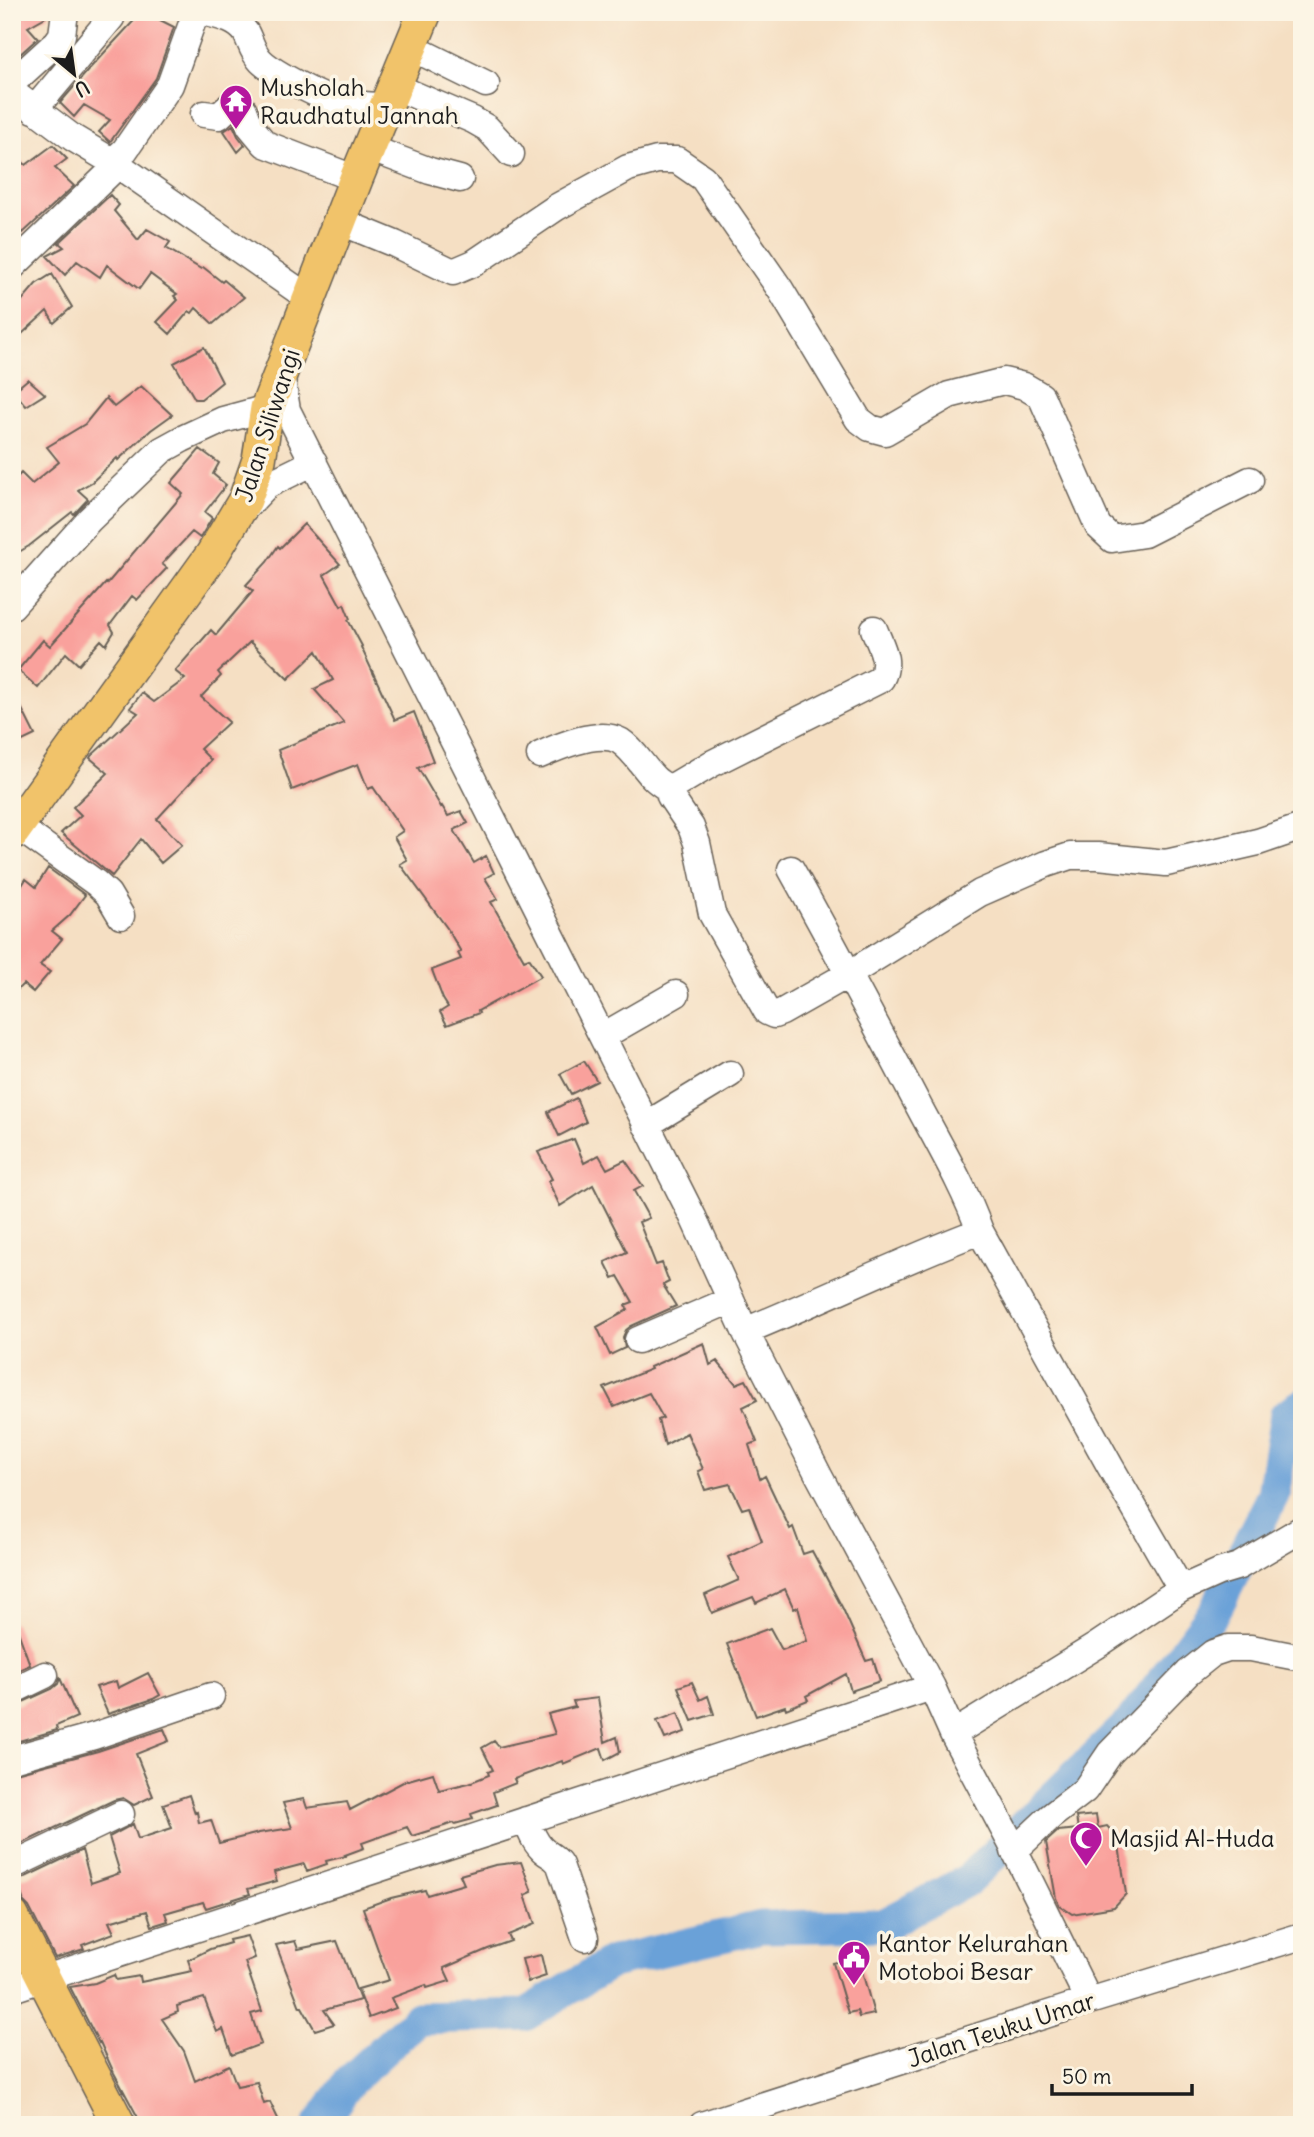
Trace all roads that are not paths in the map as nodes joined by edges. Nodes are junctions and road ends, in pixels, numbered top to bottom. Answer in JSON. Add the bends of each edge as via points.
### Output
{"nodes":[{"id":1,"x":65,"y":12,"type":"edge"},
{"id":2,"x":196,"y":12,"type":"edge"},
{"id":3,"x":203,"y":12,"type":"edge"},
{"id":4,"x":425,"y":12,"type":"edge"},
{"id":5,"x":111,"y":18,"type":"dead end"},
{"id":6,"x":411,"y":47,"type":"junction"},
{"id":7,"x":12,"y":83,"type":"edge"},
{"id":8,"x":486,"y":84,"type":"dead end"},
{"id":9,"x":12,"y":92,"type":"edge"},
{"id":10,"x":390,"y":96,"type":"junction"},
{"id":11,"x":34,"y":110,"type":"junction"},
{"id":12,"x":204,"y":114,"type":"dead end"},
{"id":13,"x":369,"y":148,"type":"junction"},
{"id":14,"x":510,"y":154,"type":"dead end"},
{"id":15,"x":115,"y":164,"type":"junction"},
{"id":16,"x":356,"y":179,"type":"junction"},
{"id":17,"x":460,"y":179,"type":"dead end"},
{"id":18,"x":339,"y":221,"type":"junction"},
{"id":19,"x":12,"y":267,"type":"edge"},
{"id":20,"x":304,"y":316,"type":"junction"},
{"id":21,"x":283,"y":371,"type":"junction"},
{"id":22,"x":267,"y":408,"type":"junction"},
{"id":23,"x":314,"y":462,"type":"junction"},
{"id":24,"x":1250,"y":480,"type":"dead end"},
{"id":25,"x":236,"y":516,"type":"junction"},
{"id":26,"x":12,"y":606,"type":"edge"},
{"id":27,"x":874,"y":629,"type":"dead end"},
{"id":28,"x":540,"y":755,"type":"dead end"},
{"id":29,"x":671,"y":791,"type":"junction"},
{"id":30,"x":1302,"y":827,"type":"edge"},
{"id":31,"x":15,"y":830,"type":"edge"},
{"id":32,"x":791,"y":869,"type":"dead end"},
{"id":33,"x":121,"y":916,"type":"dead end"},
{"id":34,"x":849,"y":974,"type":"junction"},
{"id":35,"x":676,"y":994,"type":"dead end"},
{"id":36,"x":603,"y":1036,"type":"junction"},
{"id":37,"x":730,"y":1074,"type":"dead end"},
{"id":38,"x":646,"y":1125,"type":"junction"},
{"id":39,"x":979,"y":1231,"type":"junction"},
{"id":40,"x":731,"y":1300,"type":"junction"},
{"id":41,"x":745,"y":1331,"type":"junction"},
{"id":42,"x":638,"y":1340,"type":"dead end"},
{"id":43,"x":1302,"y":1529,"type":"edge"},
{"id":44,"x":1181,"y":1589,"type":"junction"},
{"id":45,"x":1302,"y":1658,"type":"edge"},
{"id":46,"x":45,"y":1675,"type":"dead end"},
{"id":47,"x":932,"y":1687,"type":"junction"},
{"id":48,"x":12,"y":1691,"type":"edge"},
{"id":49,"x":211,"y":1696,"type":"dead end"},
{"id":50,"x":953,"y":1734,"type":"junction"},
{"id":51,"x":12,"y":1759,"type":"edge"},
{"id":52,"x":121,"y":1814,"type":"dead end"},
{"id":53,"x":526,"y":1821,"type":"junction"},
{"id":54,"x":1010,"y":1843,"type":"junction"},
{"id":55,"x":12,"y":1866,"type":"edge"},
{"id":56,"x":12,"y":1916,"type":"edge"},
{"id":57,"x":1302,"y":1936,"type":"edge"},
{"id":58,"x":585,"y":1938,"type":"dead end"},
{"id":59,"x":28,"y":1984,"type":"edge"},
{"id":60,"x":1089,"y":2001,"type":"junction"},
{"id":61,"x":119,"y":2125,"type":"edge"},
{"id":62,"x":702,"y":2125,"type":"edge"}],
"edges":[{"from":1,"to":7,"type":"street","via":[[57,42]]},
{"from":2,"to":15,"type":"street","via":[[170,85]]},
{"from":3,"to":10,"type":"street","via":[[238,25],[261,62],[286,79],[340,103]]},
{"from":4,"to":6,"type":"main road","name":"Jalan Siliwangi"},
{"from":5,"to":11,"type":"street"},
{"from":6,"to":8,"type":"street"},
{"from":6,"to":10,"type":"main road","name":"Jalan Siliwangi"},
{"from":9,"to":11,"type":"street"},
{"from":10,"to":13,"type":"main road","name":"Jalan Siliwangi"},
{"from":10,"to":14,"type":"street","via":[[473,120]]},
{"from":11,"to":15,"type":"street"},
{"from":12,"to":16,"type":"street","via":[[219,116],[232,104],[244,110],[265,145]]},
{"from":13,"to":16,"type":"main road","name":"Jalan Siliwangi"},
{"from":13,"to":17,"type":"street"},
{"from":15,"to":19,"type":"street"},
{"from":15,"to":20,"type":"street"},
{"from":16,"to":18,"type":"main road","name":"Jalan Siliwangi"},
{"from":18,"to":20,"type":"main road","name":"Jalan Siliwangi"},
{"from":18,"to":24,"type":"street","via":[[453,272],[628,168],[677,160],[703,178],[780,289],[859,419],[870,428],[885,432],[949,395],[1004,380],[1024,386],[1041,396],[1098,526],[1112,539],[1144,534]]},
{"from":20,"to":21,"type":"main road","name":"Jalan Siliwangi"},
{"from":21,"to":22,"type":"main road","name":"Jalan Siliwangi"},
{"from":21,"to":23,"type":"street","via":[[287,410]]},
{"from":22,"to":25,"type":"main road","name":"Jalan Siliwangi","via":[[259,460]]},
{"from":22,"to":26,"type":"street","via":[[223,420],[162,450],[89,520]]},
{"from":23,"to":25,"type":"street","via":[[267,485]]},
{"from":23,"to":36,"type":"street"},
{"from":25,"to":31,"type":"main road","name":"Jalan Siliwangi"},
{"from":27,"to":29,"type":"street","via":[[887,669],[881,679],[711,764]]},
{"from":28,"to":29,"type":"street","via":[[566,743],[613,738]]},
{"from":29,"to":34,"type":"street","via":[[698,843],[712,914],[767,1012],[782,1012]]},
{"from":30,"to":34,"type":"street","via":[[1166,863],[1070,856],[980,893]]},
{"from":31,"to":33,"type":"street","via":[[96,883]]},
{"from":32,"to":34,"type":"street"},
{"from":34,"to":39,"type":"street","via":[[972,1209]]},
{"from":35,"to":36,"type":"street"},
{"from":36,"to":38,"type":"street"},
{"from":37,"to":38,"type":"street"},
{"from":38,"to":40,"type":"street"},
{"from":39,"to":41,"type":"street"},
{"from":39,"to":44,"type":"street"},
{"from":40,"to":41,"type":"street"},
{"from":40,"to":42,"type":"street"},
{"from":41,"to":47,"type":"street"},
{"from":43,"to":44,"type":"street"},
{"from":44,"to":50,"type":"street"},
{"from":45,"to":54,"type":"street","via":[[1251,1648],[1213,1653],[1110,1754],[1085,1790]]},
{"from":46,"to":48,"type":"street"},
{"from":47,"to":50,"type":"street"},
{"from":47,"to":53,"type":"street"},
{"from":49,"to":51,"type":"street"},
{"from":50,"to":54,"type":"street"},
{"from":52,"to":55,"type":"street"},
{"from":53,"to":58,"type":"street","via":[[538,1846],[557,1859]]},
{"from":53,"to":59,"type":"street"},
{"from":54,"to":60,"type":"street"},
{"from":56,"to":59,"type":"main road"},
{"from":57,"to":60,"type":"street","name":"Jalan Teuku Umar"},
{"from":59,"to":61,"type":"main road"},
{"from":60,"to":62,"type":"street","name":"Jalan Teuku Umar"}]}
